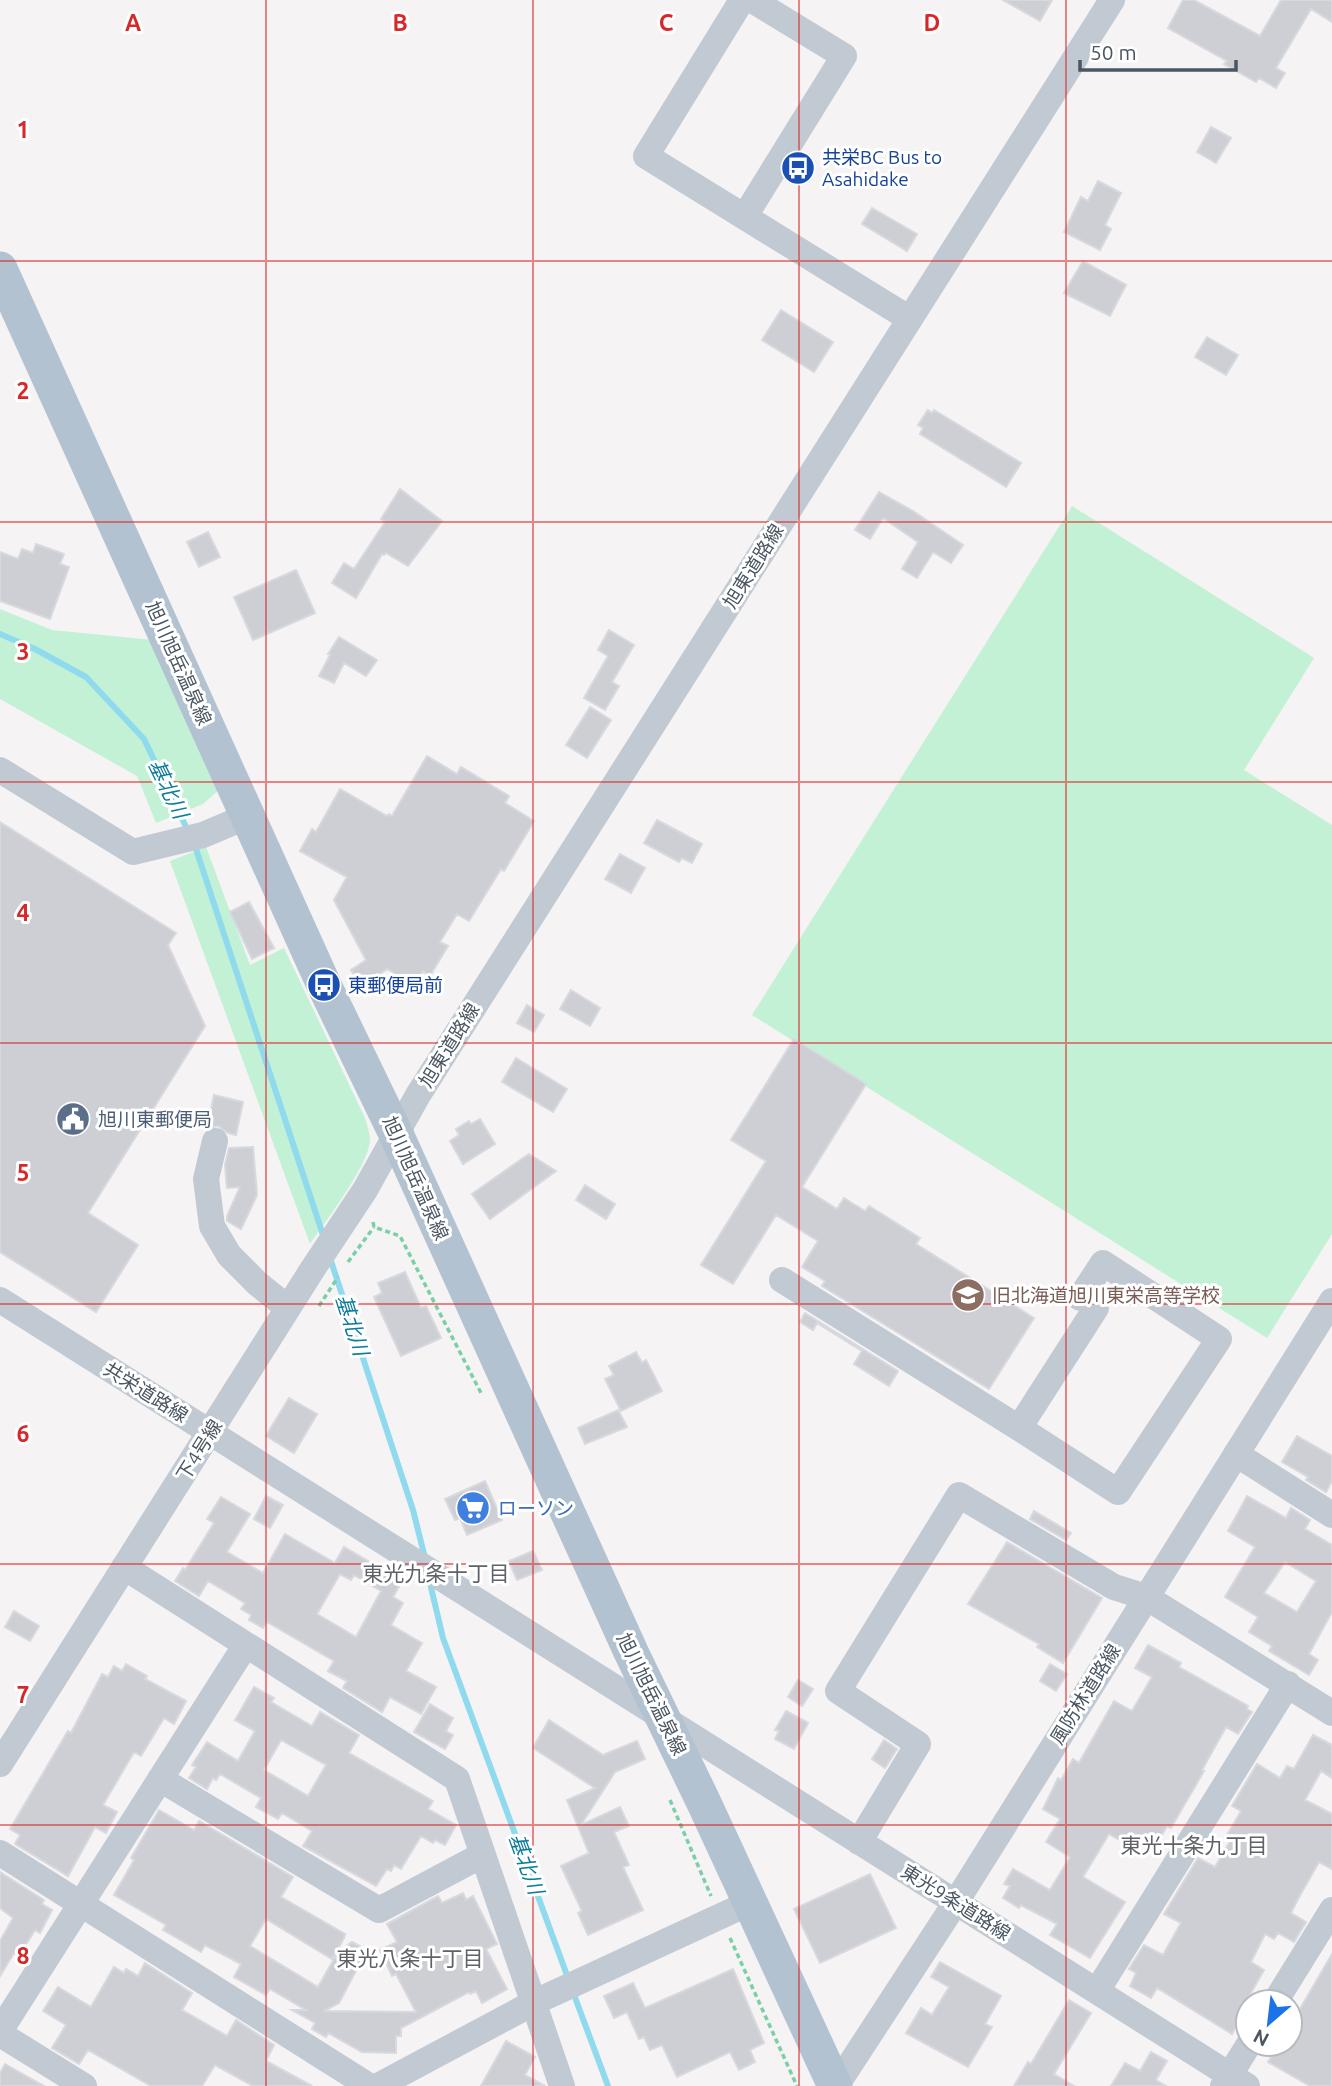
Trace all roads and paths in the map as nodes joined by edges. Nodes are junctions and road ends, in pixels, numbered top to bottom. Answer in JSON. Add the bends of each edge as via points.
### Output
{"nodes":[{"id":1,"x":742,"y":0,"type":"edge"},
{"id":2,"x":752,"y":0,"type":"edge"},
{"id":3,"x":1112,"y":0,"type":"edge"},
{"id":4,"x":746,"y":216,"type":"junction"},
{"id":5,"x":0,"y":269,"type":"edge"},
{"id":6,"x":910,"y":319,"type":"junction"},
{"id":7,"x":0,"y":770,"type":"edge"},
{"id":8,"x":248,"y":816,"type":"junction"},
{"id":9,"x":396,"y":1134,"type":"junction"},
{"id":10,"x":215,"y":1141,"type":"dead end"},
{"id":11,"x":374,"y":1227,"type":"dead end"},
{"id":12,"x":345,"y":1266,"type":"dead end"},
{"id":13,"x":338,"y":1276,"type":"dead end"},
{"id":14,"x":782,"y":1280,"type":"dead end"},
{"id":15,"x":325,"y":1298,"type":"dead end"},
{"id":16,"x":0,"y":1300,"type":"edge"},
{"id":17,"x":288,"y":1308,"type":"junction"},
{"id":18,"x":1330,"y":1308,"type":"edge"},
{"id":19,"x":1019,"y":1428,"type":"junction"},
{"id":20,"x":210,"y":1433,"type":"junction"},
{"id":21,"x":1236,"y":1454,"type":"junction"},
{"id":22,"x":1332,"y":1515,"type":"edge"},
{"id":23,"x":124,"y":1567,"type":"junction"},
{"id":24,"x":1146,"y":1597,"type":"junction"},
{"id":25,"x":245,"y":1646,"type":"junction"},
{"id":26,"x":1288,"y":1684,"type":"junction"},
{"id":27,"x":1332,"y":1713,"type":"edge"},
{"id":28,"x":664,"y":1718,"type":"junction"},
{"id":29,"x":0,"y":1764,"type":"edge"},
{"id":30,"x":160,"y":1779,"type":"junction"},
{"id":31,"x":859,"y":1842,"type":"junction"},
{"id":32,"x":0,"y":1853,"type":"edge"},
{"id":33,"x":482,"y":1855,"type":"junction"},
{"id":34,"x":956,"y":1902,"type":"junction"},
{"id":35,"x":749,"y":1903,"type":"junction"},
{"id":36,"x":81,"y":1905,"type":"junction"},
{"id":37,"x":1330,"y":1916,"type":"edge"},
{"id":38,"x":1284,"y":1988,"type":"edge"},
{"id":39,"x":1097,"y":1991,"type":"junction"},
{"id":40,"x":546,"y":1997,"type":"junction"},
{"id":41,"x":0,"y":2033,"type":"edge"},
{"id":42,"x":1243,"y":2058,"type":"edge"},
{"id":43,"x":1234,"y":2082,"type":"edge"},
{"id":44,"x":84,"y":2086,"type":"edge"},
{"id":45,"x":369,"y":2086,"type":"edge"},
{"id":46,"x":378,"y":2086,"type":"edge"},
{"id":47,"x":562,"y":2086,"type":"edge"},
{"id":48,"x":836,"y":2086,"type":"edge"}],
"edges":[{"from":1,"to":4,"type":"street","via":[[646,156]]},
{"from":2,"to":4,"type":"street","via":[[844,57]]},
{"from":3,"to":6,"type":"street","name":"旭東道路線"},
{"from":4,"to":6,"type":"street"},
{"from":5,"to":8,"type":"main road","name":"旭川旭岳温泉線"},
{"from":6,"to":9,"type":"street","name":"旭東道路線"},
{"from":7,"to":8,"type":"street","via":[[133,852],[203,835]]},
{"from":8,"to":9,"type":"main road","name":"旭川旭岳温泉線"},
{"from":9,"to":17,"type":"street","name":"下4号線"},
{"from":9,"to":28,"type":"main road","name":"旭川旭岳温泉線"},
{"from":10,"to":17,"type":"street","via":[[206,1179],[212,1226],[229,1255]]},
{"from":11,"to":12,"type":"path"},
{"from":13,"to":15,"type":"path"},
{"from":14,"to":19,"type":"street"},
{"from":16,"to":20,"type":"street","name":"共栄道路線"},
{"from":17,"to":20,"type":"street","name":"下4号線"},
{"from":18,"to":21,"type":"street","name":"風防林道路線"},
{"from":19,"to":19,"type":"street","via":[[1118,1492],[1219,1339],[1103,1263],[1088,1303]]},
{"from":20,"to":23,"type":"street","name":"下4号線"},
{"from":20,"to":28,"type":"street","name":"共栄道路線"},
{"from":21,"to":22,"type":"street"},
{"from":21,"to":24,"type":"street","name":"風防林道路線"},
{"from":23,"to":25,"type":"street"},
{"from":23,"to":29,"type":"street","name":"下4号線"},
{"from":24,"to":26,"type":"street"},
{"from":24,"to":31,"type":"street","via":[[1114,1587],[959,1495],[838,1691],[918,1744]]},
{"from":24,"to":34,"type":"street","name":"風防林道路線"},
{"from":25,"to":30,"type":"street"},
{"from":25,"to":33,"type":"street","via":[[457,1779]]},
{"from":26,"to":27,"type":"street"},
{"from":26,"to":39,"type":"street"},
{"from":28,"to":31,"type":"street","name":"東光9条道路線"},
{"from":28,"to":35,"type":"main road","name":"旭川旭岳温泉線"},
{"from":30,"to":33,"type":"street","via":[[379,1910]]},
{"from":30,"to":36,"type":"street"},
{"from":31,"to":34,"type":"street","name":"東光9条道路線"},
{"from":32,"to":36,"type":"street"},
{"from":33,"to":40,"type":"street"},
{"from":34,"to":39,"type":"street","name":"東光9条道路線"},
{"from":34,"to":48,"type":"street","name":"風防林道路線"},
{"from":35,"to":40,"type":"street"},
{"from":35,"to":48,"type":"main road","name":"旭川旭岳温泉線"},
{"from":36,"to":41,"type":"street"},
{"from":36,"to":45,"type":"street"},
{"from":37,"to":38,"type":"street"},
{"from":39,"to":43,"type":"street","name":"東光9条道路線"},
{"from":40,"to":46,"type":"street"},
{"from":40,"to":47,"type":"street"},
{"from":41,"to":44,"type":"street"},
{"from":42,"to":43,"type":"street"}]}
